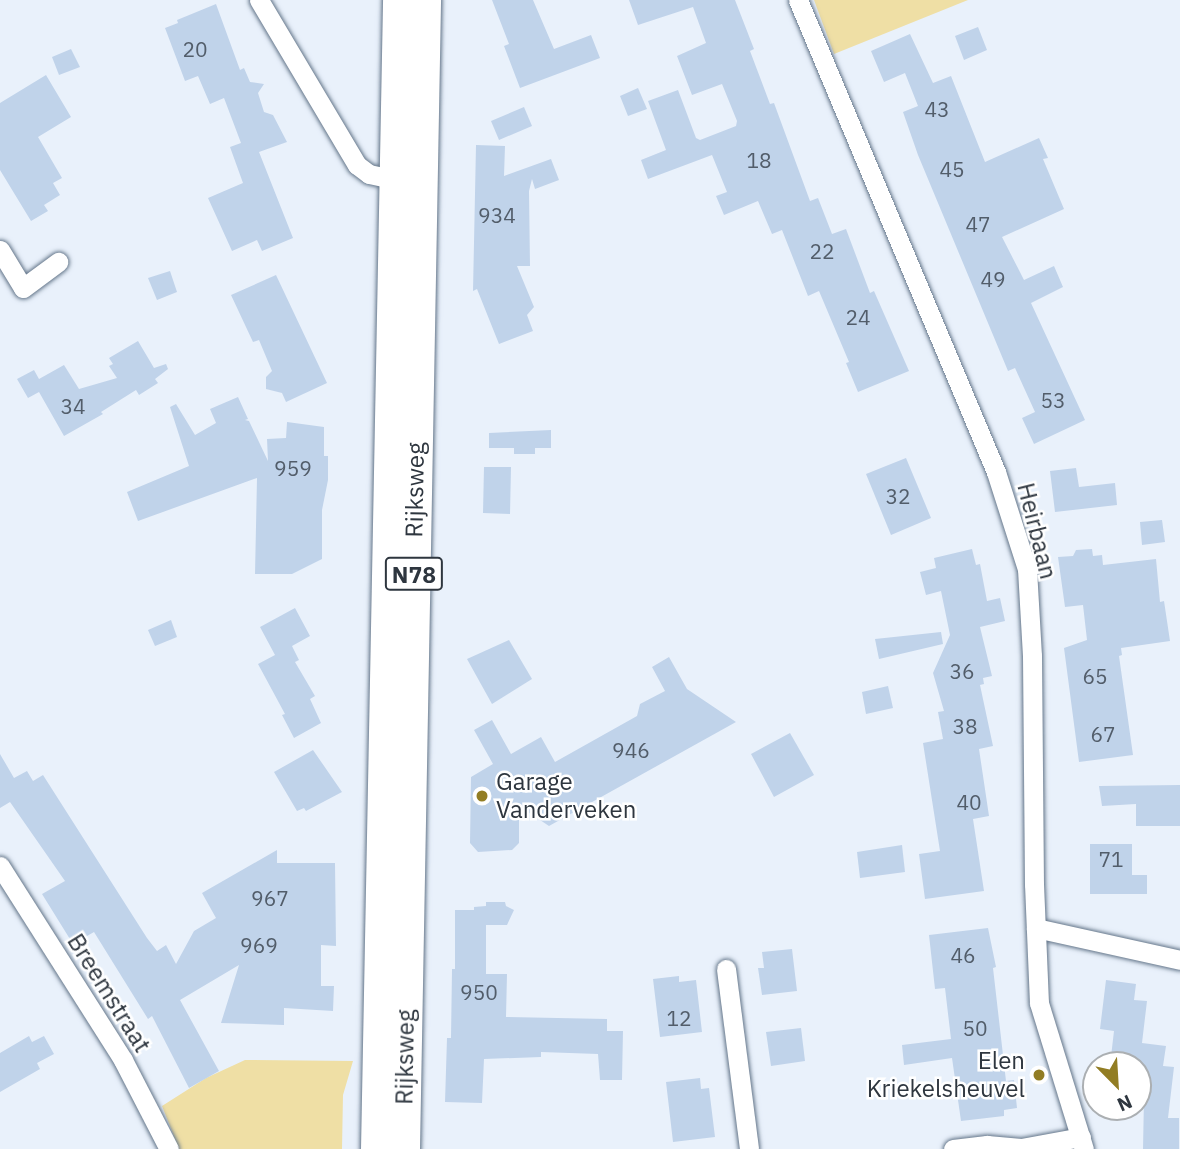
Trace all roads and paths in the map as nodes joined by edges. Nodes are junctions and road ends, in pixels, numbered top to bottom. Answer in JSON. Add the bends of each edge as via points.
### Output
{"nodes":[{"id":1,"x":259,"y":0,"type":"edge"},
{"id":2,"x":398,"y":0,"type":"edge"},
{"id":3,"x":425,"y":0,"type":"edge"},
{"id":4,"x":798,"y":0,"type":"edge"},
{"id":5,"x":393,"y":179,"type":"junction"},
{"id":6,"x":0,"y":250,"type":"edge"},
{"id":7,"x":58,"y":262,"type":"dead end"},
{"id":8,"x":0,"y":866,"type":"edge"},
{"id":9,"x":1036,"y":928,"type":"junction"},
{"id":10,"x":1180,"y":960,"type":"edge"},
{"id":11,"x":726,"y":969,"type":"dead end"},
{"id":12,"x":1082,"y":1143,"type":"edge"},
{"id":13,"x":169,"y":1149,"type":"edge"},
{"id":14,"x":377,"y":1149,"type":"edge"},
{"id":15,"x":404,"y":1149,"type":"edge"},
{"id":16,"x":749,"y":1149,"type":"edge"},
{"id":17,"x":953,"y":1149,"type":"edge"}],
"edges":[{"from":1,"to":5,"type":"street","via":[[357,165],[369,174]]},
{"from":2,"to":5,"type":"main road","name":"Rijksweg","number":"N78"},
{"from":3,"to":15,"type":"main road","name":"Rijksweg","number":"N78"},
{"from":4,"to":9,"type":"street","name":"Heirbaan","via":[[996,472],[1027,569]]},
{"from":5,"to":14,"type":"main road","name":"Rijksweg","number":"N78"},
{"from":6,"to":7,"type":"street","via":[[23,288]]},
{"from":8,"to":13,"type":"street","name":"Breemstraat","via":[[123,1060]]},
{"from":9,"to":10,"type":"street"},
{"from":9,"to":12,"type":"street","name":"Heirbaan","via":[[1039,1003]]},
{"from":11,"to":16,"type":"street"},
{"from":12,"to":17,"type":"street"}]}
